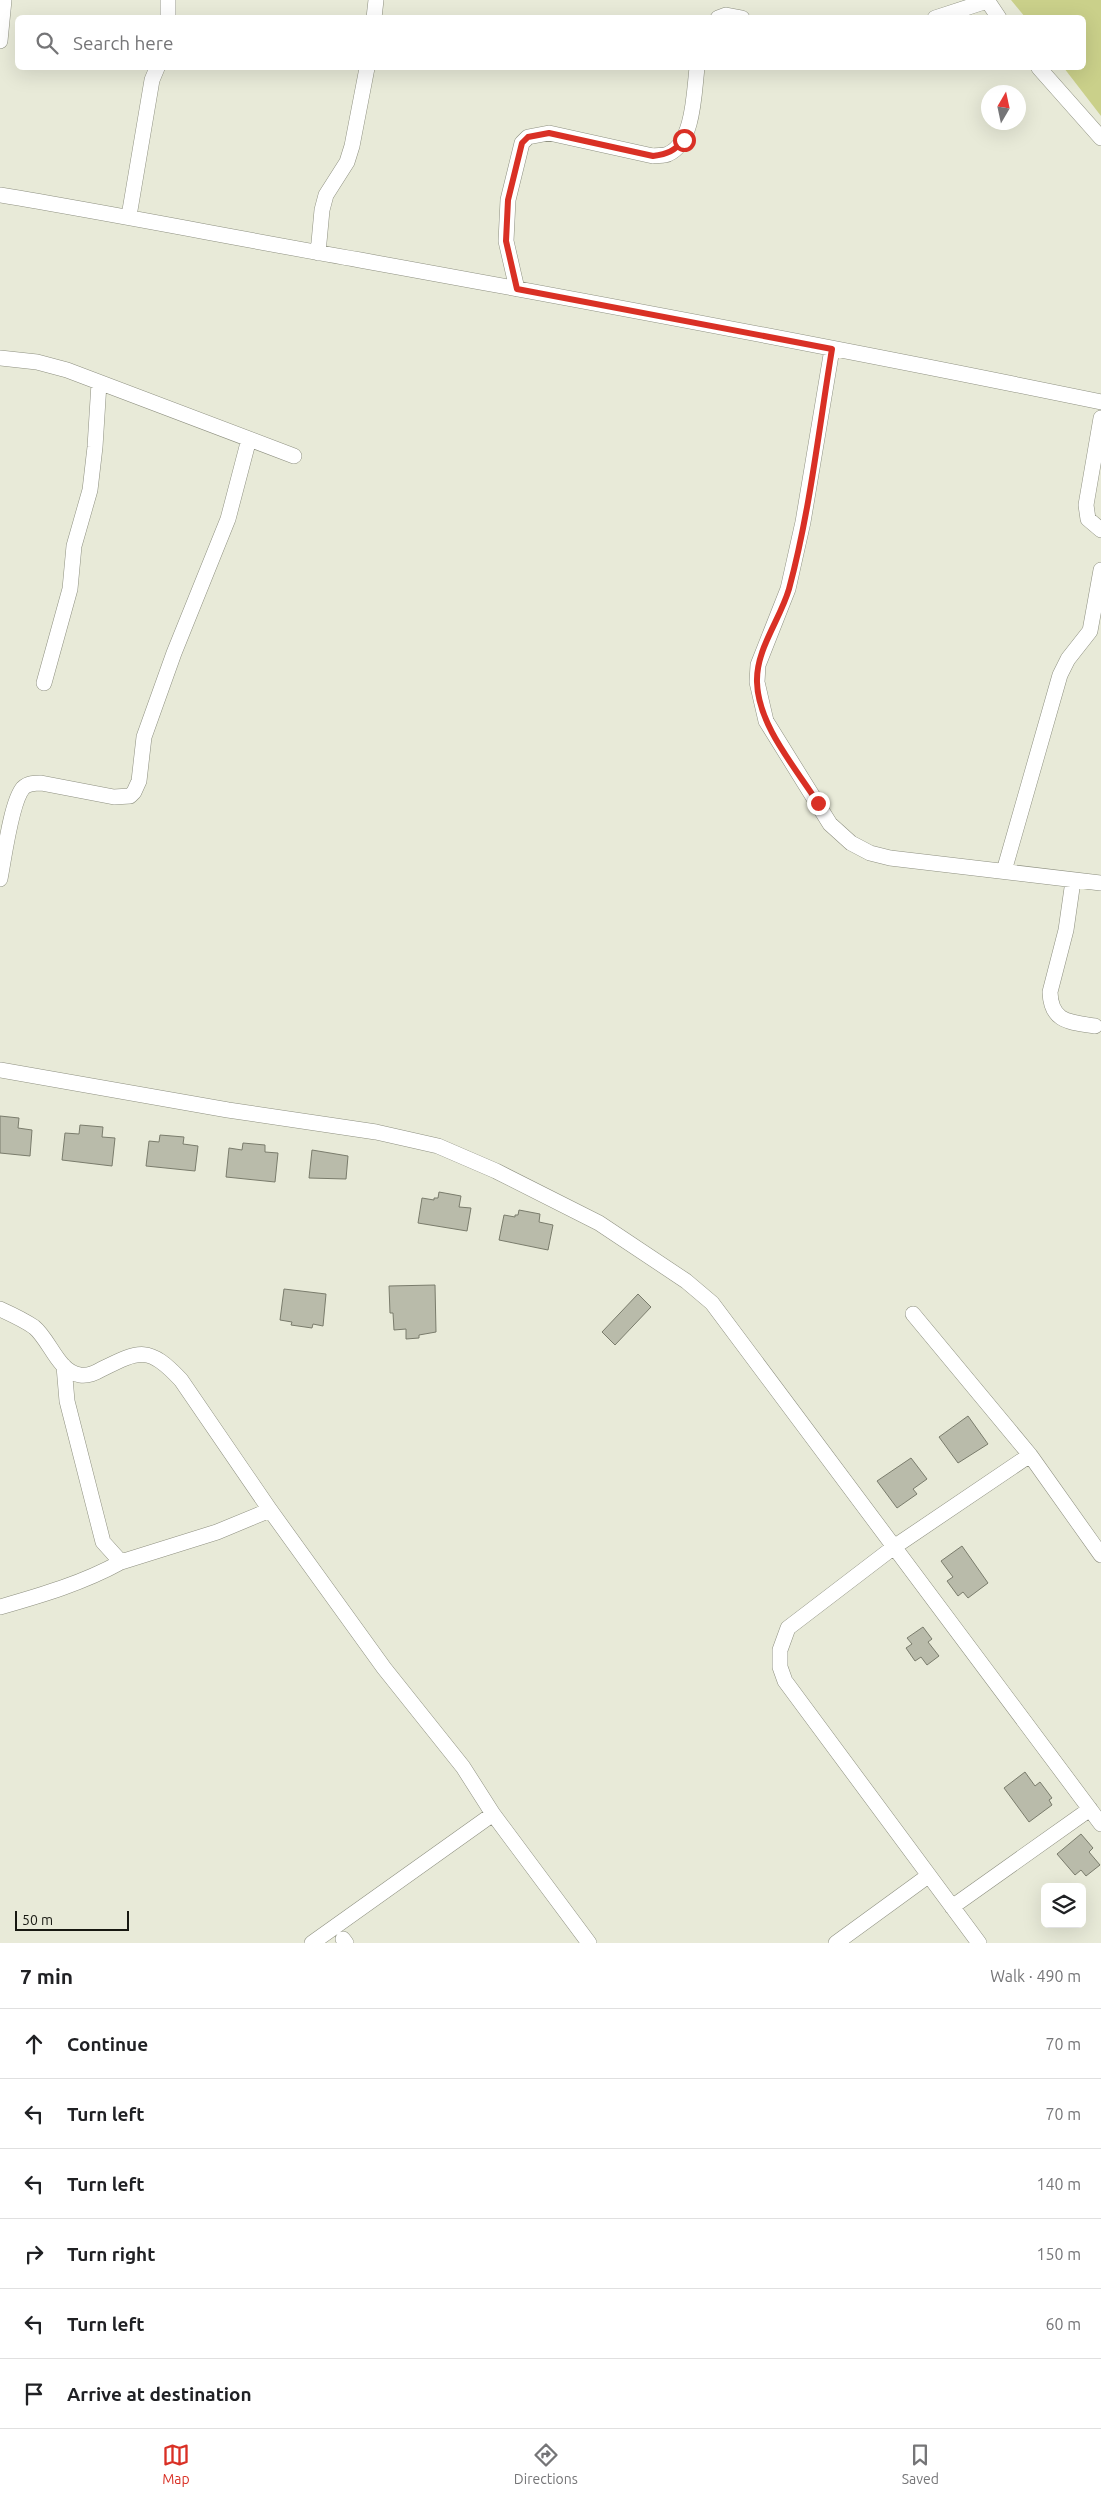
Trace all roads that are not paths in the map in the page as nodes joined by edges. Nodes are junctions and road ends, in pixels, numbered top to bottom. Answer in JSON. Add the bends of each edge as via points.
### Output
{"nodes":[{"id":1,"x":4,"y":0,"type":"edge"},
{"id":2,"x":168,"y":0,"type":"edge"},
{"id":3,"x":376,"y":0,"type":"edge"},
{"id":4,"x":987,"y":1,"type":"edge"},
{"id":5,"x":168,"y":15,"type":"edge"},
{"id":6,"x":374,"y":15,"type":"edge"},
{"id":7,"x":944,"y":15,"type":"edge"},
{"id":8,"x":997,"y":15,"type":"edge"},
{"id":9,"x":0,"y":41,"type":"edge"},
{"id":10,"x":155,"y":70,"type":"edge"},
{"id":11,"x":367,"y":70,"type":"edge"},
{"id":12,"x":697,"y":70,"type":"edge"},
{"id":13,"x":1041,"y":70,"type":"edge"},
{"id":14,"x":1101,"y":138,"type":"edge"},
{"id":15,"x":0,"y":195,"type":"edge"},
{"id":16,"x":129,"y":216,"type":"junction"},
{"id":17,"x":318,"y":253,"type":"junction"},
{"id":18,"x":517,"y":289,"type":"junction"},
{"id":19,"x":832,"y":349,"type":"junction"},
{"id":20,"x":0,"y":358,"type":"edge"},
{"id":21,"x":99,"y":383,"type":"junction"},
{"id":22,"x":1101,"y":402,"type":"edge"},
{"id":23,"x":1101,"y":418,"type":"edge"},
{"id":24,"x":249,"y":439,"type":"junction"},
{"id":25,"x":294,"y":456,"type":"dead end"},
{"id":26,"x":1101,"y":530,"type":"edge"},
{"id":27,"x":1101,"y":570,"type":"edge"},
{"id":28,"x":44,"y":683,"type":"dead end"},
{"id":29,"x":1004,"y":871,"type":"junction"},
{"id":30,"x":0,"y":879,"type":"edge"},
{"id":31,"x":1073,"y":881,"type":"junction"},
{"id":32,"x":1101,"y":883,"type":"edge"},
{"id":33,"x":1095,"y":1026,"type":"dead end"},
{"id":34,"x":0,"y":1070,"type":"edge"},
{"id":35,"x":0,"y":1309,"type":"edge"},
{"id":36,"x":913,"y":1314,"type":"dead end"},
{"id":37,"x":64,"y":1366,"type":"junction"},
{"id":38,"x":1030,"y":1455,"type":"junction"},
{"id":39,"x":270,"y":1510,"type":"junction"},
{"id":40,"x":894,"y":1547,"type":"junction"},
{"id":41,"x":1101,"y":1554,"type":"edge"},
{"id":42,"x":121,"y":1562,"type":"junction"},
{"id":43,"x":0,"y":1607,"type":"edge"},
{"id":44,"x":1090,"y":1809,"type":"junction"},
{"id":45,"x":493,"y":1814,"type":"junction"},
{"id":46,"x":1101,"y":1824,"type":"edge"},
{"id":47,"x":928,"y":1876,"type":"junction"},
{"id":48,"x":952,"y":1907,"type":"junction"},
{"id":49,"x":312,"y":1943,"type":"edge"},
{"id":50,"x":590,"y":1943,"type":"edge"},
{"id":51,"x":836,"y":1943,"type":"edge"},
{"id":52,"x":979,"y":1943,"type":"edge"}],
"edges":[{"from":1,"to":9,"type":"street"},
{"from":2,"to":5,"type":"street"},
{"from":3,"to":6,"type":"street"},
{"from":4,"to":7,"type":"street"},
{"from":4,"to":8,"type":"street"},
{"from":10,"to":16,"type":"street"},
{"from":11,"to":17,"type":"street","via":[[347,162],[326,196]]},
{"from":12,"to":18,"type":"street","via":[[691,118],[684,140],[667,154],[653,156],[549,133],[528,137],[522,143],[508,200],[506,241]]},
{"from":13,"to":14,"type":"street"},
{"from":15,"to":16,"type":"street"},
{"from":16,"to":17,"type":"street"},
{"from":17,"to":18,"type":"street"},
{"from":18,"to":19,"type":"street"},
{"from":19,"to":22,"type":"street"},
{"from":19,"to":29,"type":"street","via":[[803,522],[788,589],[758,665],[758,690],[766,721],[830,824],[851,843],[890,858]]},
{"from":20,"to":21,"type":"street","via":[[37,362]]},
{"from":21,"to":24,"type":"street"},
{"from":21,"to":28,"type":"street","via":[[90,490],[74,546],[70,589]]},
{"from":23,"to":26,"type":"street","via":[[1086,505],[1088,519]]},
{"from":24,"to":25,"type":"street"},
{"from":24,"to":30,"type":"street","via":[[228,519],[144,738],[139,781],[134,792],[130,796],[114,797],[41,783],[24,786],[15,805]]},
{"from":27,"to":29,"type":"street","via":[[1090,631],[1060,675]]},
{"from":29,"to":31,"type":"street"},
{"from":31,"to":32,"type":"street"},
{"from":31,"to":33,"type":"street","via":[[1066,930],[1050,992],[1052,1009],[1065,1020]]},
{"from":34,"to":40,"type":"street","via":[[376,1132],[438,1146],[599,1223],[686,1280],[712,1302]]},
{"from":35,"to":37,"type":"street","via":[[45,1337]]},
{"from":36,"to":38,"type":"street"},
{"from":37,"to":39,"type":"street","via":[[72,1373],[86,1375],[141,1353],[161,1362],[181,1380]]},
{"from":37,"to":42,"type":"street","via":[[67,1401],[103,1542]]},
{"from":38,"to":40,"type":"street"},
{"from":38,"to":41,"type":"street"},
{"from":39,"to":42,"type":"street","via":[[217,1532]]},
{"from":39,"to":45,"type":"street","via":[[384,1668],[463,1766]]},
{"from":40,"to":44,"type":"street"},
{"from":40,"to":47,"type":"street","via":[[788,1628],[780,1650],[780,1667],[785,1681]]},
{"from":42,"to":43,"type":"street","via":[[100,1574],[48,1594]]},
{"from":44,"to":46,"type":"street"},
{"from":44,"to":48,"type":"street"},
{"from":45,"to":49,"type":"street"},
{"from":45,"to":50,"type":"street"},
{"from":47,"to":48,"type":"street"},
{"from":47,"to":51,"type":"street"},
{"from":48,"to":52,"type":"street"}]}
